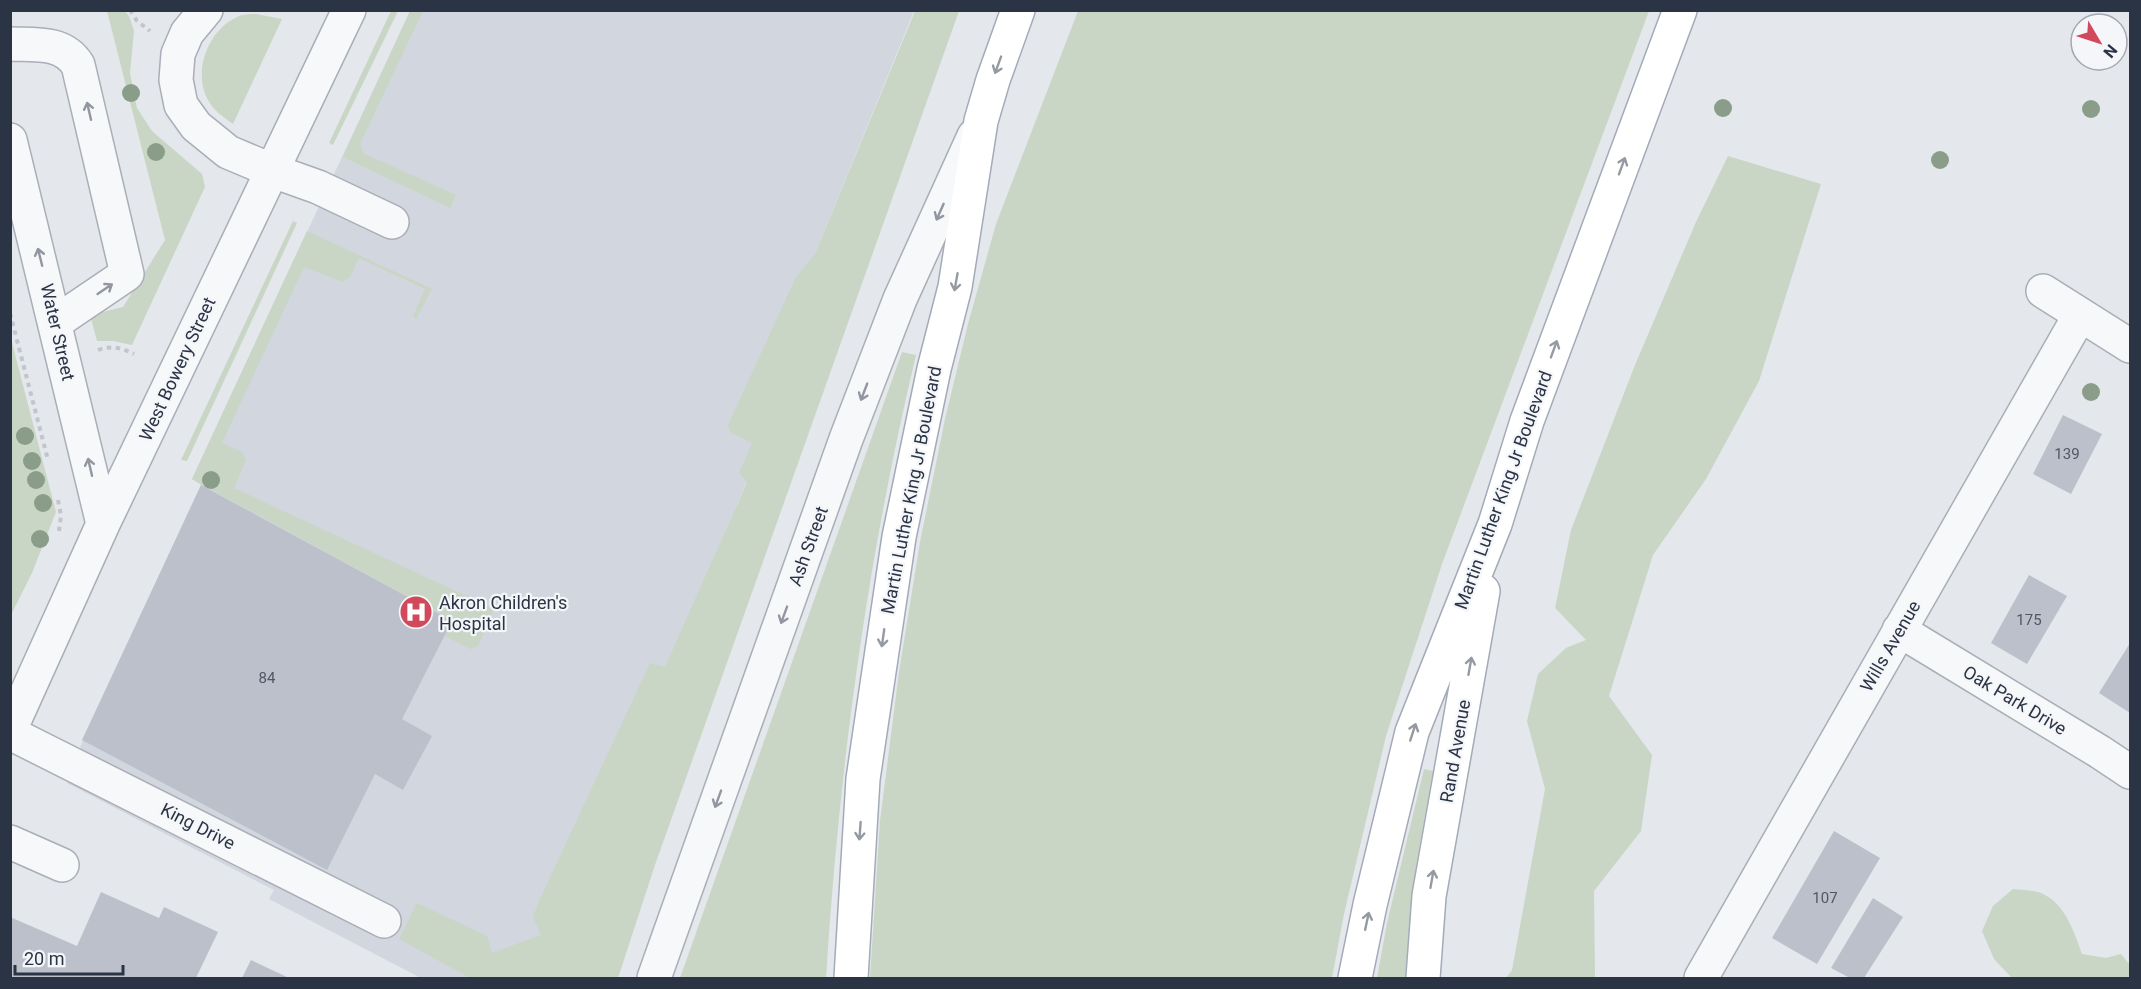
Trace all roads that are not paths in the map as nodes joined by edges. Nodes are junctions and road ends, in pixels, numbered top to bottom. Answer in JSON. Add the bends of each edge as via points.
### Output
{"nodes":[{"id":1,"x":206,"y":10,"type":"edge"},
{"id":2,"x":1018,"y":10,"type":"edge"},
{"id":3,"x":1680,"y":10,"type":"edge"},
{"id":4,"x":338,"y":13,"type":"edge"},
{"id":5,"x":10,"y":44,"type":"edge"},
{"id":6,"x":981,"y":121,"type":"junction"},
{"id":7,"x":10,"y":140,"type":"edge"},
{"id":8,"x":273,"y":171,"type":"junction"},
{"id":9,"x":20,"y":220,"type":"edge"},
{"id":10,"x":392,"y":222,"type":"dead end"},
{"id":11,"x":2043,"y":291,"type":"dead end"},
{"id":12,"x":2080,"y":315,"type":"junction"},
{"id":13,"x":56,"y":322,"type":"junction"},
{"id":14,"x":2130,"y":346,"type":"edge"},
{"id":15,"x":104,"y":524,"type":"junction"},
{"id":16,"x":1495,"y":524,"type":"junction"},
{"id":17,"x":1899,"y":630,"type":"junction"},
{"id":18,"x":10,"y":731,"type":"edge"},
{"id":19,"x":2130,"y":772,"type":"edge"},
{"id":20,"x":10,"y":842,"type":"edge"},
{"id":21,"x":62,"y":865,"type":"dead end"},
{"id":22,"x":384,"y":921,"type":"dead end"},
{"id":23,"x":1709,"y":975,"type":"edge"},
{"id":24,"x":654,"y":978,"type":"edge"},
{"id":25,"x":851,"y":978,"type":"edge"},
{"id":26,"x":1355,"y":978,"type":"edge"},
{"id":27,"x":1423,"y":978,"type":"edge"}],
"edges":[{"from":1,"to":8,"type":"street","via":[[187,33],[178,54],[176,80],[181,105],[196,126],[228,153]]},
{"from":2,"to":6,"type":"main road","name":"Martin Luther King Jr Boulevard","one_way":true},
{"from":16,"to":3,"type":"main road","name":"Martin Luther King Jr Boulevard","one_way":true,"via":[[1527,421]]},
{"from":4,"to":8,"type":"street","name":"West Bowery Street"},
{"from":13,"to":5,"type":"street","one_way":true,"via":[[127,274],[78,65],[55,46]]},
{"from":6,"to":24,"type":"street","name":"Ash Street","one_way":true,"via":[[900,299],[846,439]]},
{"from":6,"to":25,"type":"main road","name":"Martin Luther King Jr Boulevard","one_way":true,"via":[[955,287],[934,369],[883,635],[863,779]]},
{"from":7,"to":9,"type":"street","name":"Water Street"},
{"from":8,"to":10,"type":"street","via":[[318,187]]},
{"from":8,"to":15,"type":"street","name":"West Bowery Street"},
{"from":13,"to":9,"type":"street","name":"Water Street","one_way":true},
{"from":11,"to":12,"type":"street"},
{"from":12,"to":14,"type":"street"},
{"from":12,"to":17,"type":"street","name":"Wills Avenue"},
{"from":15,"to":13,"type":"street","name":"Water Street","one_way":true},
{"from":15,"to":18,"type":"street","name":"West Bowery Street"},
{"from":26,"to":16,"type":"main road","name":"Martin Luther King Jr Boulevard","one_way":true,"via":[[1412,732]]},
{"from":27,"to":16,"type":"main road","name":"Rand Avenue","one_way":true,"via":[[1429,896]]},
{"from":17,"to":19,"type":"street","name":"Oak Park Drive"},
{"from":17,"to":23,"type":"street","name":"Wills Avenue"},
{"from":18,"to":22,"type":"street","name":"King Drive"},
{"from":20,"to":21,"type":"street"}]}
